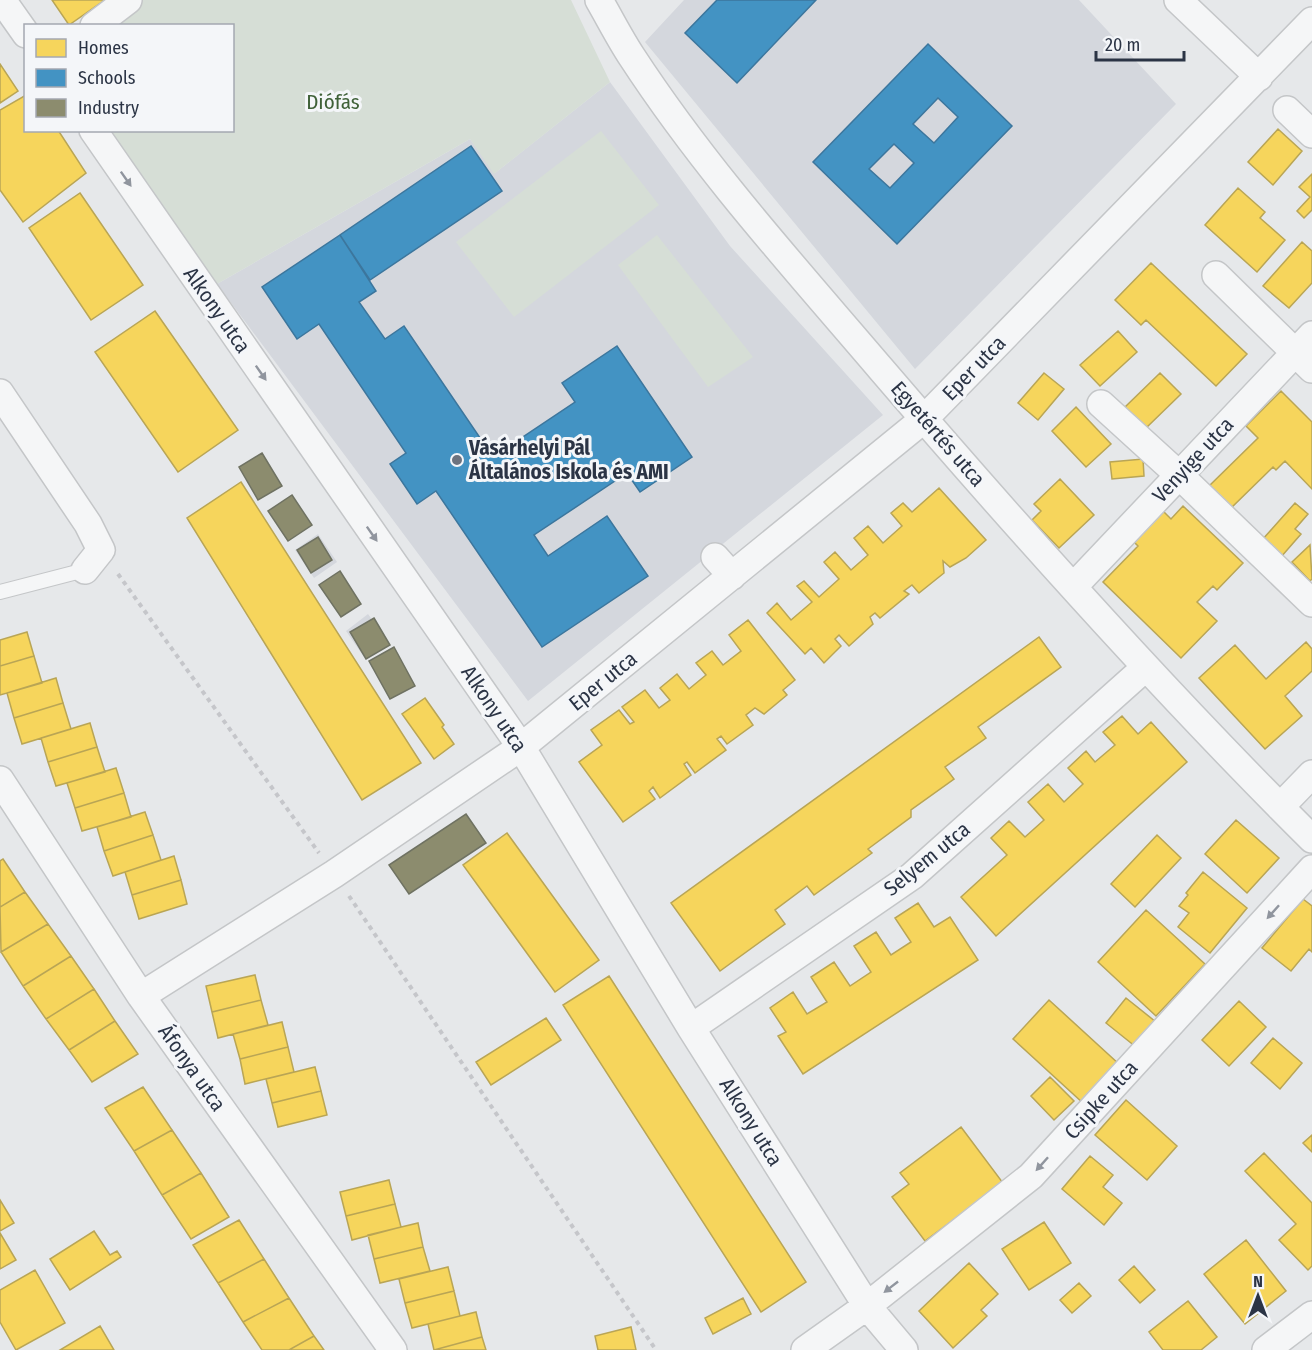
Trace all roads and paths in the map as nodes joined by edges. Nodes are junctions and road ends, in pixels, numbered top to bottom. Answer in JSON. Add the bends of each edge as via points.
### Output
{"nodes":[{"id":1,"x":2,"y":0,"type":"edge"},
{"id":2,"x":128,"y":0,"type":"edge"},
{"id":3,"x":598,"y":0,"type":"edge"},
{"id":4,"x":1178,"y":0,"type":"edge"},
{"id":5,"x":1312,"y":21,"type":"edge"},
{"id":6,"x":97,"y":24,"type":"edge"},
{"id":7,"x":24,"y":31,"type":"edge"},
{"id":8,"x":1259,"y":76,"type":"junction"},
{"id":9,"x":1287,"y":110,"type":"dead end"},
{"id":10,"x":94,"y":132,"type":"edge"},
{"id":11,"x":1312,"y":134,"type":"edge"},
{"id":12,"x":1216,"y":275,"type":"dead end"},
{"id":13,"x":1306,"y":352,"type":"edge"},
{"id":14,"x":0,"y":393,"type":"edge"},
{"id":15,"x":1101,"y":404,"type":"dead end"},
{"id":16,"x":924,"y":419,"type":"junction"},
{"id":17,"x":1179,"y":475,"type":"junction"},
{"id":18,"x":93,"y":560,"type":"junction"},
{"id":19,"x":1074,"y":586,"type":"junction"},
{"id":20,"x":0,"y":592,"type":"edge"},
{"id":21,"x":1312,"y":603,"type":"edge"},
{"id":22,"x":1146,"y":668,"type":"junction"},
{"id":23,"x":520,"y":747,"type":"junction"},
{"id":24,"x":1312,"y":774,"type":"edge"},
{"id":25,"x":0,"y":780,"type":"edge"},
{"id":26,"x":1280,"y":807,"type":"junction"},
{"id":27,"x":1312,"y":839,"type":"edge"},
{"id":28,"x":1312,"y":869,"type":"edge"},
{"id":29,"x":334,"y":874,"type":"junction"},
{"id":30,"x":141,"y":996,"type":"junction"},
{"id":31,"x":691,"y":1028,"type":"junction"},
{"id":32,"x":867,"y":1306,"type":"junction"},
{"id":33,"x":1312,"y":1315,"type":"edge"},
{"id":34,"x":393,"y":1350,"type":"edge"},
{"id":35,"x":656,"y":1350,"type":"edge"},
{"id":36,"x":805,"y":1350,"type":"edge"},
{"id":37,"x":904,"y":1350,"type":"edge"},
{"id":38,"x":1266,"y":1350,"type":"edge"}],
"edges":[{"from":1,"to":7,"type":"street"},
{"from":2,"to":6,"type":"street"},
{"from":3,"to":16,"type":"street","name":"Egyetértés utca","via":[[691,141]]},
{"from":4,"to":8,"type":"street"},
{"from":5,"to":8,"type":"street","name":"Eper utca"},
{"from":8,"to":16,"type":"street","name":"Eper utca"},
{"from":9,"to":11,"type":"street"},
{"from":10,"to":23,"type":"street","name":"Alkony utca","one_way":true},
{"from":12,"to":13,"type":"street"},
{"from":13,"to":17,"type":"street","name":"Venyige utca"},
{"from":14,"to":18,"type":"street","via":[[88,524]]},
{"from":15,"to":17,"type":"street"},
{"from":16,"to":19,"type":"street","name":"Egyetértés utca"},
{"from":16,"to":23,"type":"street","name":"Eper utca","via":[[724,566]]},
{"from":17,"to":19,"type":"street","name":"Venyige utca"},
{"from":17,"to":21,"type":"street"},
{"from":18,"to":20,"type":"lane"},
{"from":18,"to":29,"type":"path"},
{"from":19,"to":22,"type":"street","name":"Egyetértés utca"},
{"from":22,"to":26,"type":"street","name":"Egyetértés utca"},
{"from":22,"to":31,"type":"street","name":"Selyem utca","via":[[912,876]]},
{"from":23,"to":29,"type":"street","name":"Eper utca"},
{"from":23,"to":31,"type":"street","name":"Alkony utca"},
{"from":24,"to":26,"type":"street"},
{"from":25,"to":30,"type":"street","name":"Áfonya utca"},
{"from":26,"to":27,"type":"street","name":"Egyetértés utca"},
{"from":28,"to":32,"type":"street","name":"Csipke utca","one_way":true,"via":[[1031,1176]]},
{"from":29,"to":30,"type":"street","name":"Eper utca"},
{"from":29,"to":35,"type":"path"},
{"from":30,"to":34,"type":"street","name":"Áfonya utca"},
{"from":31,"to":32,"type":"street","name":"Alkony utca"},
{"from":32,"to":36,"type":"street","name":"Csipke utca"},
{"from":32,"to":37,"type":"street","name":"Alkony utca"},
{"from":33,"to":38,"type":"street"}]}
